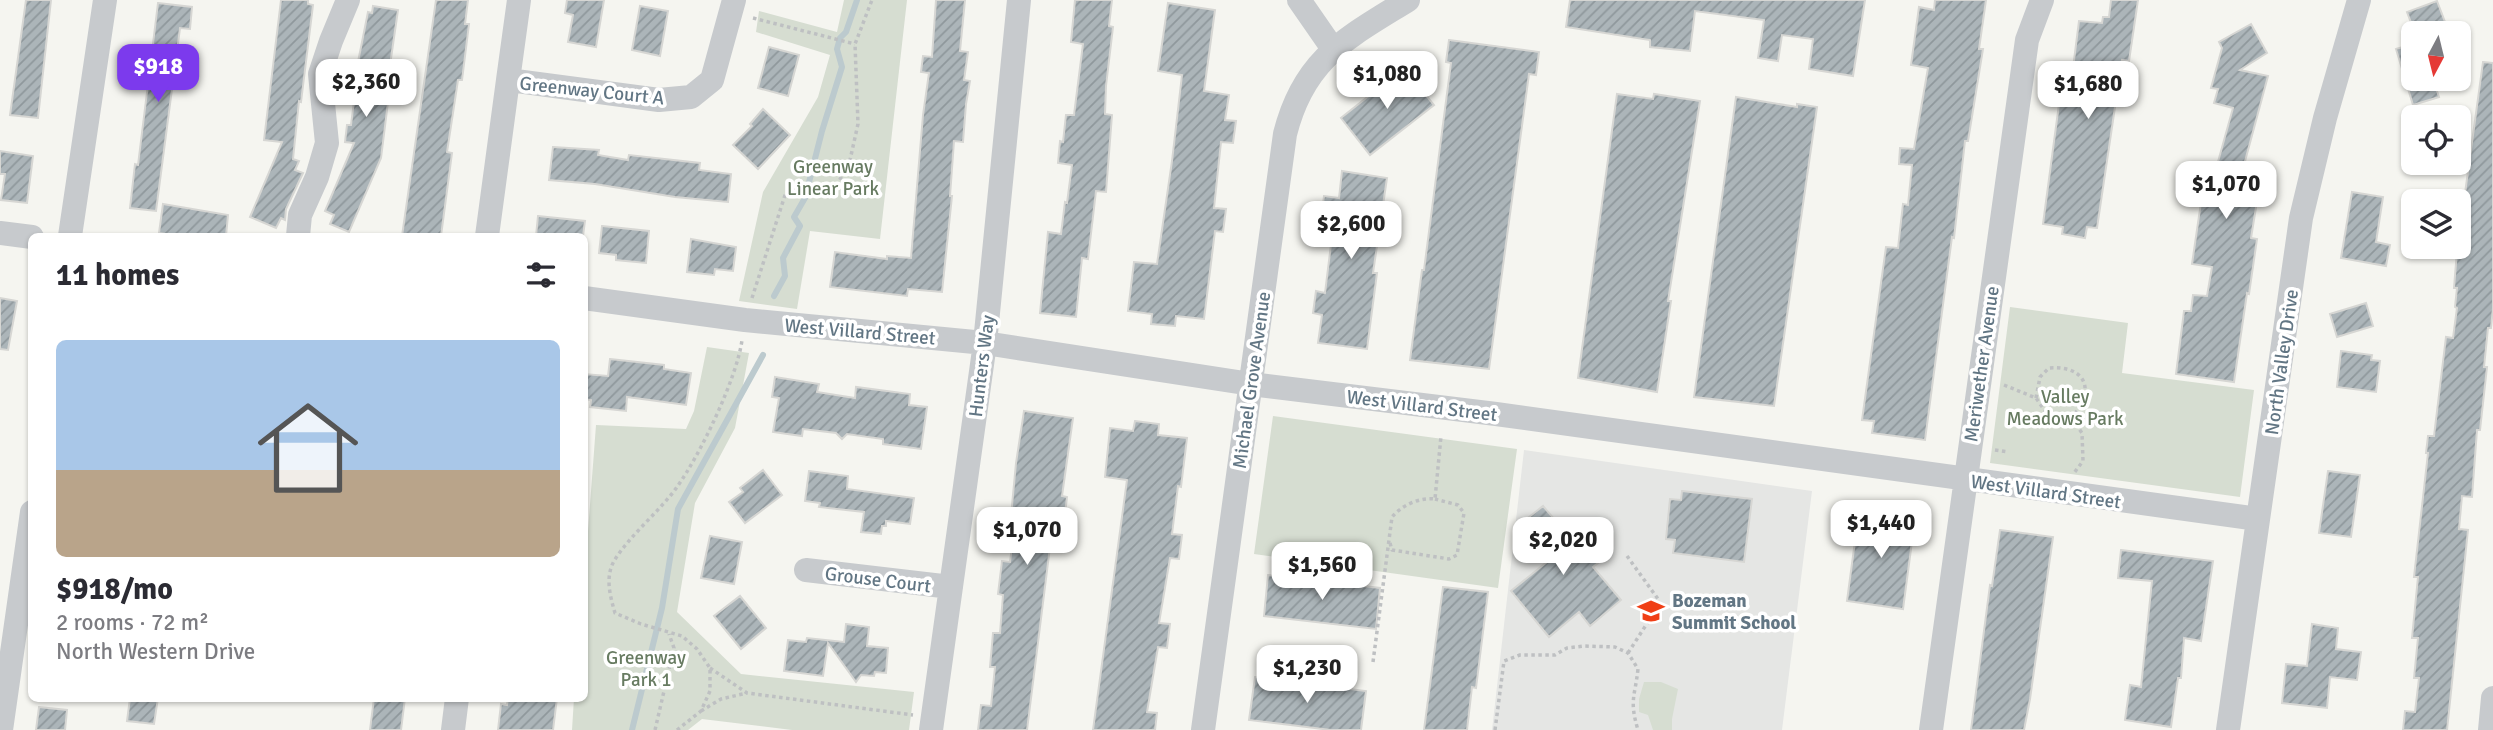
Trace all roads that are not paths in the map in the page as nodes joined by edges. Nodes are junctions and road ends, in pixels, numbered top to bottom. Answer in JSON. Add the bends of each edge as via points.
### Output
{"nodes":[{"id":1,"x":106,"y":0,"type":"edge"},
{"id":2,"x":348,"y":0,"type":"edge"},
{"id":3,"x":519,"y":0,"type":"edge"},
{"id":4,"x":1019,"y":0,"type":"edge"},
{"id":5,"x":1299,"y":0,"type":"edge"},
{"id":6,"x":1408,"y":0,"type":"edge"},
{"id":7,"x":2042,"y":0,"type":"edge"},
{"id":8,"x":2359,"y":0,"type":"edge"},
{"id":9,"x":732,"y":6,"type":"edge"},
{"id":10,"x":1333,"y":49,"type":"junction"},
{"id":11,"x":509,"y":80,"type":"junction"},
{"id":12,"x":0,"y":233,"type":"edge"},
{"id":13,"x":70,"y":233,"type":"edge"},
{"id":14,"x":298,"y":233,"type":"edge"},
{"id":15,"x":487,"y":233,"type":"edge"},
{"id":16,"x":28,"y":236,"type":"edge"},
{"id":17,"x":588,"y":299,"type":"edge"},
{"id":18,"x":985,"y":343,"type":"junction"},
{"id":19,"x":1251,"y":384,"type":"junction"},
{"id":20,"x":1965,"y":480,"type":"junction"},
{"id":21,"x":2259,"y":519,"type":"junction"},
{"id":22,"x":28,"y":540,"type":"edge"},
{"id":23,"x":806,"y":570,"type":"dead end"},
{"id":24,"x":951,"y":587,"type":"junction"},
{"id":25,"x":2493,"y":698,"type":"edge"},
{"id":26,"x":456,"y":702,"type":"edge"},
{"id":27,"x":932,"y":724,"type":"edge"},
{"id":28,"x":1,"y":730,"type":"edge"},
{"id":29,"x":453,"y":730,"type":"edge"},
{"id":30,"x":1203,"y":730,"type":"edge"},
{"id":31,"x":1931,"y":730,"type":"edge"},
{"id":32,"x":2228,"y":730,"type":"edge"},
{"id":33,"x":2490,"y":730,"type":"edge"}],
"edges":[{"from":1,"to":13,"type":"street"},
{"from":2,"to":14,"type":"street","via":[[320,74],[327,143],[300,215]]},
{"from":3,"to":11,"type":"street","name":"Greenway Court A"},
{"from":4,"to":18,"type":"street","name":"Hunters Way"},
{"from":5,"to":10,"type":"street"},
{"from":6,"to":10,"type":"street","name":"Michael Grove Avenue"},
{"from":7,"to":20,"type":"street","name":"Meriwether Avenue","via":[[2027,40]]},
{"from":8,"to":21,"type":"street","name":"North Valley Drive","via":[[2301,218]]},
{"from":9,"to":11,"type":"street","name":"Greenway Court A","via":[[712,80],[691,97],[659,100]]},
{"from":10,"to":19,"type":"street","name":"Michael Grove Avenue","via":[[1303,87],[1285,134]]},
{"from":11,"to":15,"type":"street","name":"Greenway Court A"},
{"from":12,"to":16,"type":"street"},
{"from":17,"to":18,"type":"street","name":"West Villard Street","via":[[745,320]]},
{"from":18,"to":19,"type":"street","name":"West Villard Street"},
{"from":18,"to":24,"type":"street","name":"Hunters Way"},
{"from":19,"to":20,"type":"street","name":"West Villard Street"},
{"from":19,"to":30,"type":"street","name":"Michael Grove Avenue"},
{"from":20,"to":21,"type":"street","name":"West Villard Street"},
{"from":20,"to":31,"type":"street","name":"Meriwether Avenue"},
{"from":21,"to":32,"type":"street","name":"North Valley Drive"},
{"from":22,"to":28,"type":"street"},
{"from":23,"to":24,"type":"street","name":"Grouse Court"},
{"from":24,"to":27,"type":"street","name":"Hunters Way"},
{"from":25,"to":33,"type":"street"},
{"from":26,"to":29,"type":"street"}]}
